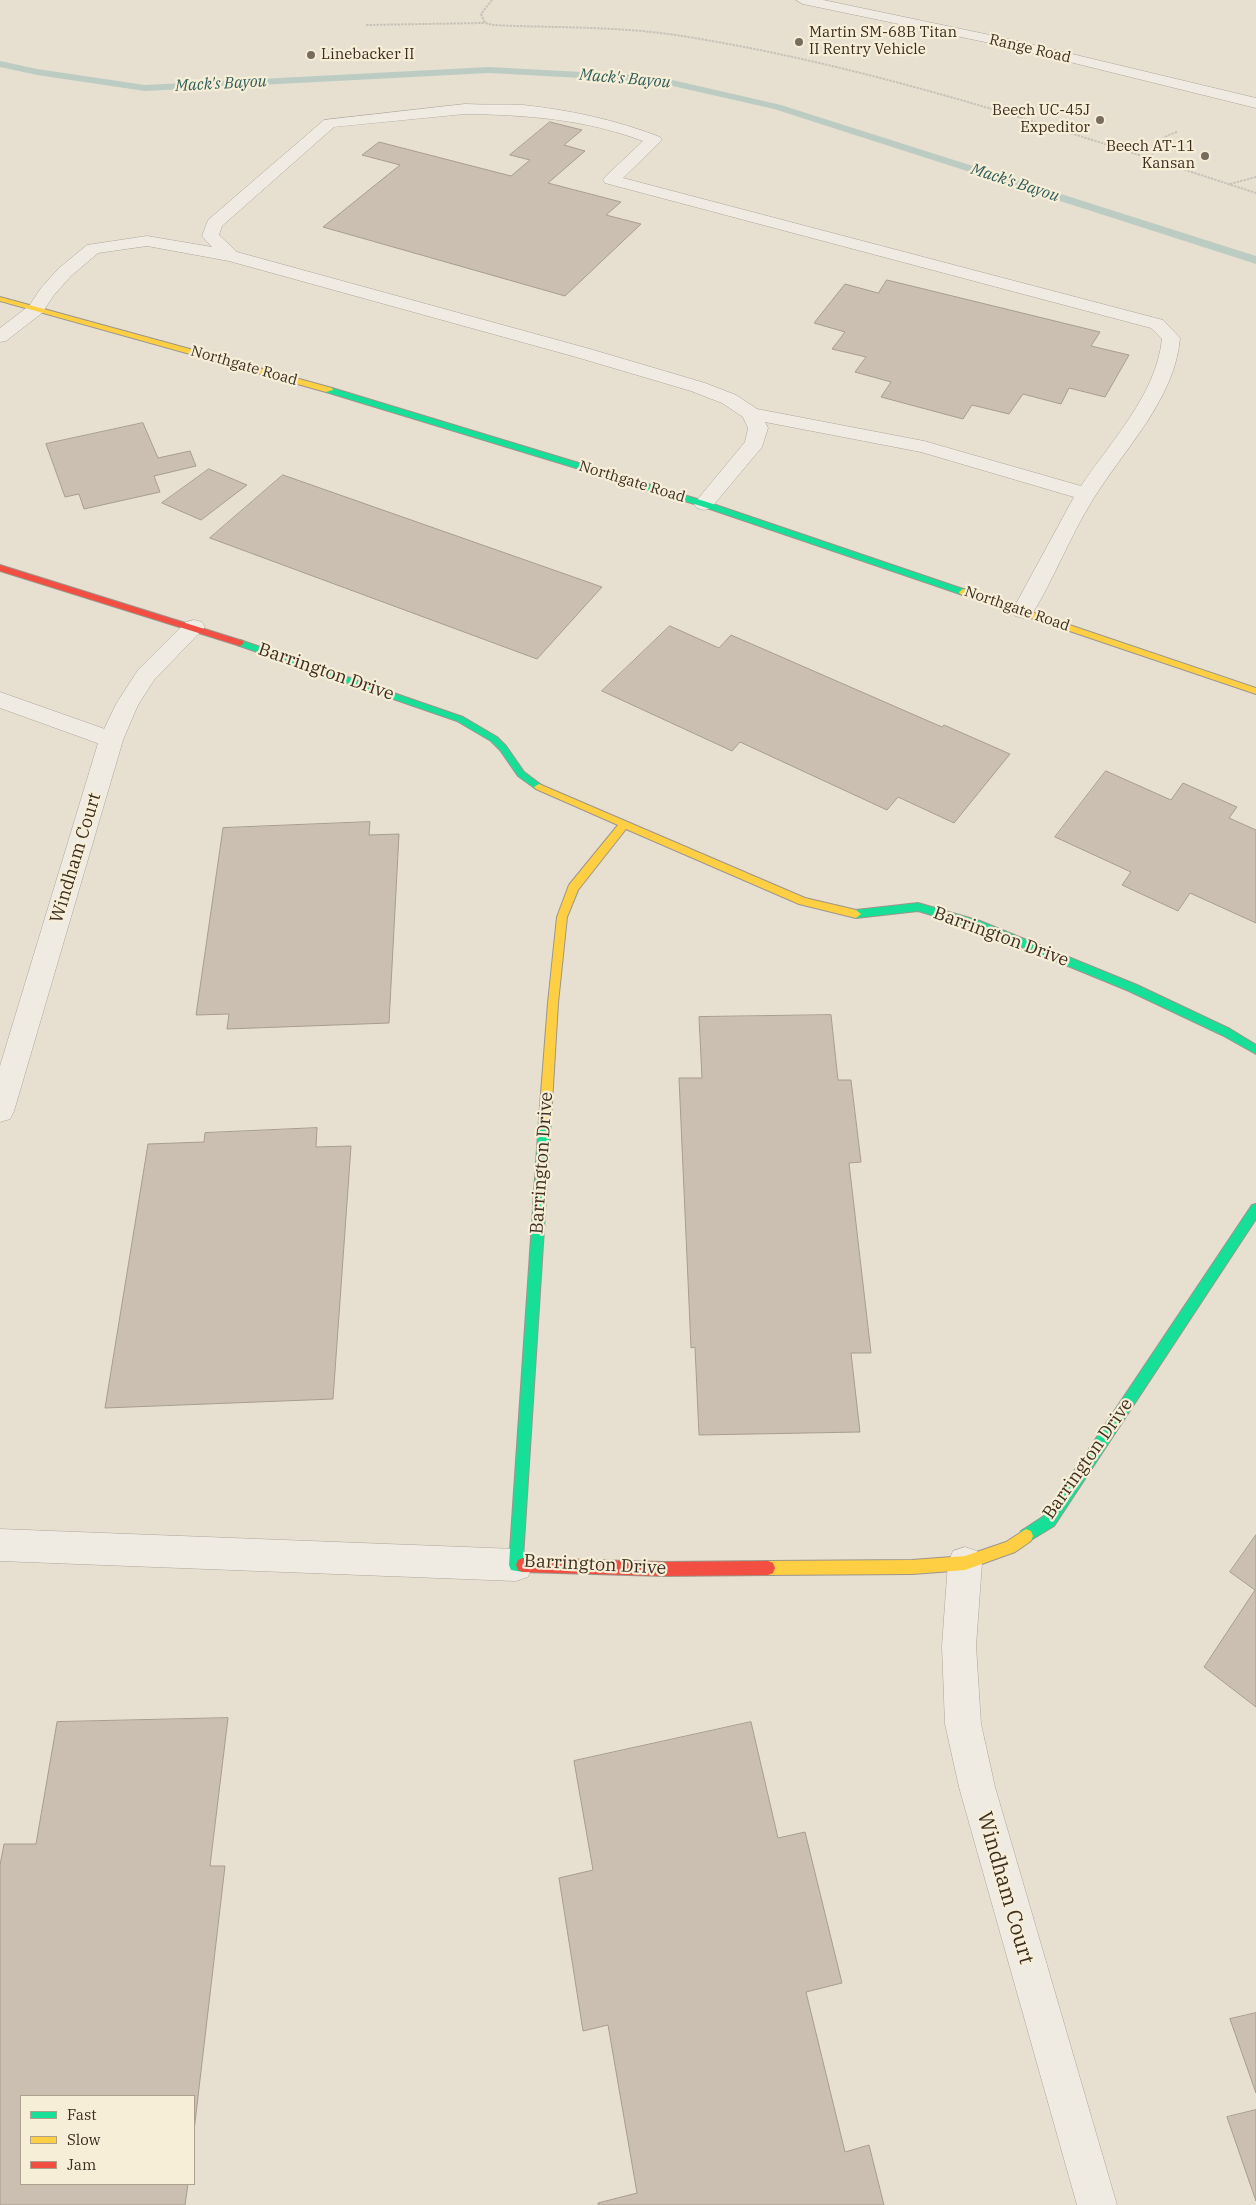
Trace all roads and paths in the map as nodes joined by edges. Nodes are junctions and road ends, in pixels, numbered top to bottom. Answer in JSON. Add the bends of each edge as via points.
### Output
{"nodes":[{"id":1,"x":492,"y":0,"type":"edge"},
{"id":2,"x":803,"y":0,"type":"edge"},
{"id":3,"x":485,"y":23,"type":"junction"},
{"id":4,"x":366,"y":25,"type":"dead end"},
{"id":5,"x":1256,"y":103,"type":"edge"},
{"id":6,"x":1177,"y":132,"type":"dead end"},
{"id":7,"x":1152,"y":160,"type":"junction"},
{"id":8,"x":1256,"y":177,"type":"edge"},
{"id":9,"x":1229,"y":185,"type":"junction"},
{"id":10,"x":1256,"y":193,"type":"edge"},
{"id":11,"x":231,"y":256,"type":"junction"},
{"id":12,"x":0,"y":299,"type":"edge"},
{"id":13,"x":36,"y":308,"type":"junction"},
{"id":14,"x":0,"y":337,"type":"edge"},
{"id":15,"x":752,"y":414,"type":"junction"},
{"id":16,"x":1086,"y":494,"type":"junction"},
{"id":17,"x":704,"y":504,"type":"junction"},
{"id":18,"x":0,"y":568,"type":"edge"},
{"id":19,"x":1023,"y":612,"type":"junction"},
{"id":20,"x":194,"y":627,"type":"junction"},
{"id":21,"x":1256,"y":691,"type":"edge"},
{"id":22,"x":0,"y":700,"type":"edge"},
{"id":23,"x":111,"y":740,"type":"junction"},
{"id":24,"x":625,"y":823,"type":"junction"},
{"id":25,"x":1256,"y":1050,"type":"edge"},
{"id":26,"x":0,"y":1111,"type":"edge"},
{"id":27,"x":1256,"y":1209,"type":"edge"},
{"id":28,"x":0,"y":1545,"type":"edge"},
{"id":29,"x":965,"y":1563,"type":"junction"},
{"id":30,"x":516,"y":1566,"type":"junction"},
{"id":31,"x":1096,"y":2205,"type":"edge"}],
"edges":[{"from":1,"to":3,"type":"path","via":[[481,14]]},
{"from":2,"to":5,"type":"street","name":"Range Road","via":[[1009,43]]},
{"from":3,"to":4,"type":"path"},
{"from":3,"to":7,"type":"path","via":[[654,32],[753,50],[1002,112]]},
{"from":6,"to":7,"type":"path","via":[[1153,144]]},
{"from":7,"to":9,"type":"path"},
{"from":8,"to":9,"type":"path"},
{"from":9,"to":10,"type":"path"},
{"from":11,"to":13,"type":"street","via":[[147,241],[93,248],[65,272]]},
{"from":11,"to":15,"type":"street","via":[[698,387],[729,399]]},
{"from":11,"to":16,"type":"street","via":[[210,236],[214,224],[330,123],[465,109],[514,110],[622,128],[654,140],[611,180],[1157,324],[1171,338],[1172,348],[1164,370],[1148,404]]},
{"from":12,"to":13,"type":"street","name":"Northgate Road"},
{"from":13,"to":14,"type":"street"},
{"from":13,"to":17,"type":"street","name":"Northgate Road","via":[[346,395]]},
{"from":15,"to":16,"type":"street","via":[[924,447]]},
{"from":15,"to":17,"type":"street","via":[[758,428],[755,443]]},
{"from":16,"to":19,"type":"street"},
{"from":17,"to":19,"type":"street","name":"Northgate Road"},
{"from":18,"to":20,"type":"street","name":"Barrington Drive"},
{"from":19,"to":21,"type":"street","name":"Northgate Road"},
{"from":20,"to":23,"type":"street","name":"Windham Court","via":[[146,675]]},
{"from":20,"to":24,"type":"street","name":"Barrington Drive","via":[[460,719],[502,747],[521,776],[539,787]]},
{"from":22,"to":23,"type":"street"},
{"from":23,"to":26,"type":"street","name":"Windham Court"},
{"from":24,"to":25,"type":"street","name":"Barrington Drive","via":[[803,901],[834,910],[860,914],[918,907],[976,924],[1133,988],[1226,1032]]},
{"from":24,"to":30,"type":"street","name":"Barrington Drive","via":[[574,888],[562,917],[552,1003]]},
{"from":27,"to":29,"type":"street","name":"Barrington Drive","via":[[1049,1521],[1010,1547]]},
{"from":28,"to":30,"type":"street"},
{"from":29,"to":30,"type":"street","name":"Barrington Drive","via":[[912,1567],[673,1569]]},
{"from":29,"to":31,"type":"street","name":"Windham Court","via":[[959,1646],[963,1724],[977,1787]]}]}
